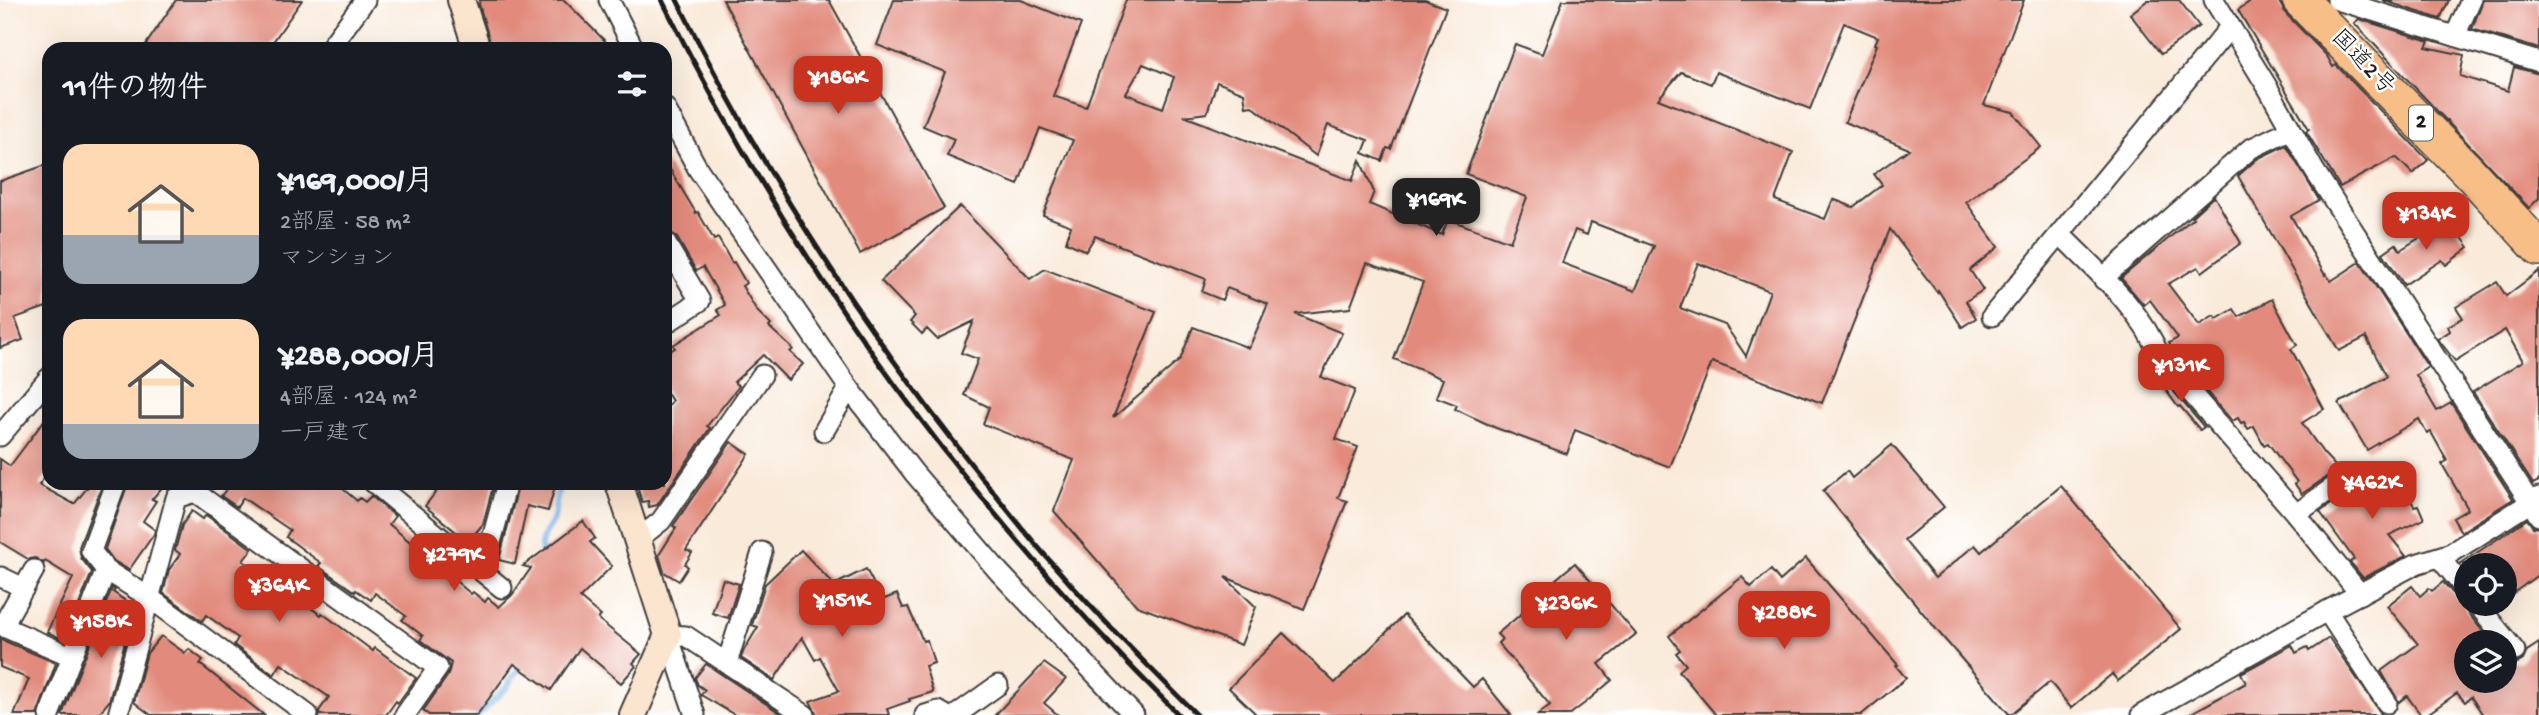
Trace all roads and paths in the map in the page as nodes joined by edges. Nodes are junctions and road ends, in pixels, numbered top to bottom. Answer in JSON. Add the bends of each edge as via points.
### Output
{"nodes":[{"id":1,"x":365,"y":0,"type":"edge"},
{"id":2,"x":461,"y":0,"type":"edge"},
{"id":3,"x":609,"y":0,"type":"edge"},
{"id":4,"x":2214,"y":0,"type":"edge"},
{"id":5,"x":2300,"y":0,"type":"edge"},
{"id":6,"x":2337,"y":0,"type":"edge"},
{"id":7,"x":2471,"y":0,"type":"edge"},
{"id":8,"x":2231,"y":27,"type":"junction"},
{"id":9,"x":2455,"y":36,"type":"junction"},
{"id":10,"x":334,"y":42,"type":"edge"},
{"id":11,"x":475,"y":42,"type":"edge"},
{"id":12,"x":630,"y":42,"type":"edge"},
{"id":13,"x":2539,"y":62,"type":"edge"},
{"id":14,"x":672,"y":121,"type":"edge"},
{"id":15,"x":2291,"y":129,"type":"junction"},
{"id":16,"x":2060,"y":234,"type":"junction"},
{"id":17,"x":2539,"y":248,"type":"edge"},
{"id":18,"x":672,"y":254,"type":"edge"},
{"id":19,"x":2104,"y":280,"type":"junction"},
{"id":20,"x":1992,"y":316,"type":"dead end"},
{"id":21,"x":672,"y":319,"type":"edge"},
{"id":22,"x":762,"y":374,"type":"dead end"},
{"id":23,"x":42,"y":386,"type":"edge"},
{"id":24,"x":849,"y":388,"type":"junction"},
{"id":25,"x":824,"y":431,"type":"dead end"},
{"id":26,"x":0,"y":436,"type":"edge"},
{"id":27,"x":2338,"y":484,"type":"dead end"},
{"id":28,"x":113,"y":490,"type":"edge"},
{"id":29,"x":383,"y":490,"type":"edge"},
{"id":30,"x":505,"y":490,"type":"edge"},
{"id":31,"x":621,"y":490,"type":"edge"},
{"id":32,"x":2536,"y":505,"type":"edge"},
{"id":33,"x":2296,"y":514,"type":"junction"},
{"id":34,"x":637,"y":540,"type":"junction"},
{"id":35,"x":762,"y":552,"type":"dead end"},
{"id":36,"x":2440,"y":557,"type":"junction"},
{"id":37,"x":106,"y":569,"type":"junction"},
{"id":38,"x":34,"y":570,"type":"dead end"},
{"id":39,"x":483,"y":572,"type":"junction"},
{"id":40,"x":2454,"y":575,"type":"edge"},
{"id":41,"x":1,"y":577,"type":"edge"},
{"id":42,"x":24,"y":588,"type":"junction"},
{"id":43,"x":502,"y":588,"type":"dead end"},
{"id":44,"x":2360,"y":594,"type":"junction"},
{"id":45,"x":150,"y":598,"type":"junction"},
{"id":46,"x":2328,"y":611,"type":"junction"},
{"id":47,"x":2487,"y":616,"type":"edge"},
{"id":48,"x":2498,"y":630,"type":"edge"},
{"id":49,"x":668,"y":635,"type":"junction"},
{"id":50,"x":71,"y":656,"type":"junction"},
{"id":51,"x":726,"y":663,"type":"junction"},
{"id":52,"x":998,"y":685,"type":"dead end"},
{"id":53,"x":2388,"y":703,"type":"dead end"},
{"id":54,"x":2151,"y":713,"type":"edge"},
{"id":55,"x":49,"y":715,"type":"edge"},
{"id":56,"x":118,"y":715,"type":"edge"},
{"id":57,"x":308,"y":715,"type":"edge"},
{"id":58,"x":405,"y":715,"type":"edge"},
{"id":59,"x":633,"y":715,"type":"edge"},
{"id":60,"x":695,"y":715,"type":"edge"},
{"id":61,"x":805,"y":715,"type":"edge"},
{"id":62,"x":925,"y":715,"type":"edge"},
{"id":63,"x":945,"y":715,"type":"edge"},
{"id":64,"x":957,"y":715,"type":"edge"},
{"id":65,"x":1133,"y":715,"type":"edge"}],
"edges":[{"from":1,"to":10,"type":"street"},
{"from":2,"to":11,"type":"main road"},
{"from":3,"to":12,"type":"street"},
{"from":4,"to":8,"type":"street"},
{"from":5,"to":17,"type":"highway","name":"国道2号","number":"2"},
{"from":6,"to":9,"type":"street"},
{"from":7,"to":9,"type":"street"},
{"from":8,"to":15,"type":"street"},
{"from":8,"to":16,"type":"street"},
{"from":9,"to":13,"type":"street"},
{"from":14,"to":24,"type":"street","via":[[698,169]]},
{"from":15,"to":19,"type":"street","via":[[2250,149],[2225,169]]},
{"from":15,"to":32,"type":"street"},
{"from":16,"to":19,"type":"street"},
{"from":16,"to":20,"type":"street"},
{"from":18,"to":21,"type":"street","via":[[700,301]]},
{"from":19,"to":33,"type":"street","via":[[2152,336],[2160,357]]},
{"from":22,"to":34,"type":"street","via":[[662,521]]},
{"from":23,"to":26,"type":"street"},
{"from":24,"to":25,"type":"street"},
{"from":24,"to":65,"type":"street","via":[[991,562]]},
{"from":27,"to":33,"type":"street"},
{"from":28,"to":37,"type":"street","via":[[91,551]]},
{"from":29,"to":39,"type":"street"},
{"from":30,"to":39,"type":"street"},
{"from":31,"to":34,"type":"main road"},
{"from":32,"to":36,"type":"street"},
{"from":33,"to":44,"type":"street"},
{"from":34,"to":49,"type":"main road"},
{"from":35,"to":51,"type":"street"},
{"from":36,"to":40,"type":"street"},
{"from":36,"to":44,"type":"street","via":[[2416,564]]},
{"from":37,"to":45,"type":"street"},
{"from":37,"to":50,"type":"street"},
{"from":38,"to":42,"type":"street"},
{"from":39,"to":43,"type":"street"},
{"from":41,"to":42,"type":"street"},
{"from":42,"to":50,"type":"street","via":[[6,628]]},
{"from":44,"to":46,"type":"street"},
{"from":45,"to":56,"type":"street"},
{"from":45,"to":57,"type":"street"},
{"from":45,"to":58,"type":"street","via":[[176,498],[195,492],[438,668]]},
{"from":46,"to":53,"type":"street"},
{"from":46,"to":54,"type":"street"},
{"from":47,"to":48,"type":"street"},
{"from":49,"to":51,"type":"street","via":[[686,636]]},
{"from":49,"to":59,"type":"main road"},
{"from":49,"to":60,"type":"street"},
{"from":50,"to":55,"type":"street"},
{"from":51,"to":61,"type":"street"},
{"from":52,"to":64,"type":"street"},
{"from":62,"to":63,"type":"street","via":[[938,711]]}]}
